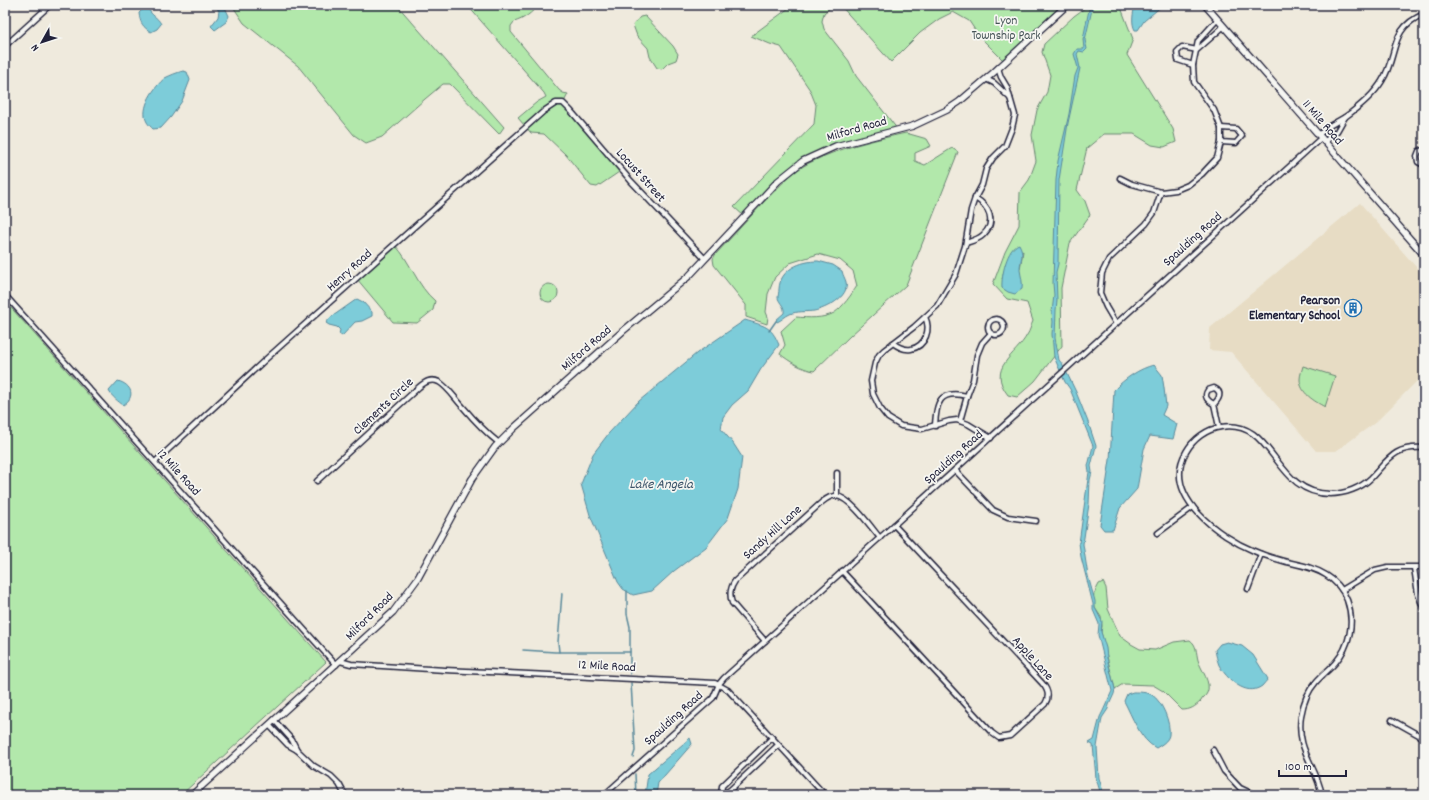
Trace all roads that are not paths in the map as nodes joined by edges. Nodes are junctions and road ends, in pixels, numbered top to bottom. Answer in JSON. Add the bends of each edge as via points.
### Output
{"nodes":[{"id":1,"x":50,"y":5,"type":"edge"},
{"id":2,"x":1067,"y":5,"type":"edge"},
{"id":3,"x":1205,"y":5,"type":"edge"},
{"id":4,"x":1424,"y":14,"type":"edge"},
{"id":5,"x":1217,"y":20,"type":"junction"},
{"id":6,"x":1224,"y":27,"type":"junction"},
{"id":7,"x":5,"y":46,"type":"edge"},
{"id":8,"x":1197,"y":50,"type":"junction"},
{"id":9,"x":1194,"y":65,"type":"junction"},
{"id":10,"x":998,"y":68,"type":"junction"},
{"id":11,"x":986,"y":79,"type":"junction"},
{"id":12,"x":1010,"y":98,"type":"junction"},
{"id":13,"x":563,"y":103,"type":"joint"},
{"id":14,"x":1345,"y":117,"type":"junction"},
{"id":15,"x":1221,"y":128,"type":"junction"},
{"id":16,"x":1321,"y":138,"type":"junction"},
{"id":17,"x":1221,"y":142,"type":"junction"},
{"id":18,"x":1424,"y":150,"type":"edge"},
{"id":19,"x":1424,"y":165,"type":"edge"},
{"id":20,"x":1120,"y":178,"type":"dead end"},
{"id":21,"x":1161,"y":192,"type":"junction"},
{"id":22,"x":975,"y":198,"type":"junction"},
{"id":23,"x":966,"y":243,"type":"junction"},
{"id":24,"x":1424,"y":255,"type":"edge"},
{"id":25,"x":704,"y":259,"type":"junction"},
{"id":26,"x":5,"y":295,"type":"edge"},
{"id":27,"x":925,"y":317,"type":"junction"},
{"id":28,"x":1116,"y":324,"type":"junction"},
{"id":29,"x":991,"y":333,"type":"dead end"},
{"id":30,"x":893,"y":343,"type":"junction"},
{"id":31,"x":967,"y":396,"type":"junction"},
{"id":32,"x":1214,"y":404,"type":"dead end"},
{"id":33,"x":960,"y":421,"type":"junction"},
{"id":34,"x":935,"y":426,"type":"junction"},
{"id":35,"x":1219,"y":427,"type":"junction"},
{"id":36,"x":991,"y":438,"type":"junction"},
{"id":37,"x":498,"y":443,"type":"junction"},
{"id":38,"x":1424,"y":448,"type":"edge"},
{"id":39,"x":155,"y":462,"type":"junction"},
{"id":40,"x":955,"y":470,"type":"junction"},
{"id":41,"x":837,"y":473,"type":"dead end"},
{"id":42,"x":317,"y":481,"type":"dead end"},
{"id":43,"x":836,"y":496,"type":"junction"},
{"id":44,"x":1193,"y":507,"type":"junction"},
{"id":45,"x":1036,"y":521,"type":"dead end"},
{"id":46,"x":894,"y":525,"type":"junction"},
{"id":47,"x":1158,"y":532,"type":"dead end"},
{"id":48,"x":880,"y":538,"type":"junction"},
{"id":49,"x":1261,"y":554,"type":"junction"},
{"id":50,"x":1424,"y":567,"type":"edge"},
{"id":51,"x":1414,"y":568,"type":"junction"},
{"id":52,"x":842,"y":571,"type":"junction"},
{"id":53,"x":1248,"y":589,"type":"dead end"},
{"id":54,"x":1342,"y":590,"type":"junction"},
{"id":55,"x":1424,"y":610,"type":"edge"},
{"id":56,"x":765,"y":641,"type":"junction"},
{"id":57,"x":338,"y":663,"type":"junction"},
{"id":58,"x":719,"y":684,"type":"junction"},
{"id":59,"x":274,"y":720,"type":"junction"},
{"id":60,"x":1392,"y":720,"type":"dead end"},
{"id":61,"x":269,"y":725,"type":"junction"},
{"id":62,"x":772,"y":738,"type":"junction"},
{"id":63,"x":1424,"y":738,"type":"edge"},
{"id":64,"x":778,"y":744,"type":"junction"},
{"id":65,"x":297,"y":750,"type":"junction"},
{"id":66,"x":1213,"y":750,"type":"dead end"},
{"id":67,"x":748,"y":761,"type":"junction"},
{"id":68,"x":753,"y":767,"type":"junction"},
{"id":69,"x":192,"y":795,"type":"edge"},
{"id":70,"x":345,"y":795,"type":"edge"},
{"id":71,"x":604,"y":795,"type":"edge"},
{"id":72,"x":825,"y":795,"type":"edge"},
{"id":73,"x":1255,"y":795,"type":"edge"},
{"id":74,"x":1322,"y":795,"type":"edge"}],
"edges":[{"from":1,"to":7,"type":"street"},
{"from":2,"to":10,"type":"street","name":"Milford Road"},
{"from":3,"to":5,"type":"street","name":"11 Mile Road"},
{"from":4,"to":14,"type":"street","via":[[1409,22],[1399,33],[1390,64],[1382,80],[1370,97]]},
{"from":5,"to":6,"type":"street","name":"11 Mile Road"},
{"from":5,"to":8,"type":"street","via":[[1198,41]]},
{"from":6,"to":8,"type":"street"},
{"from":6,"to":16,"type":"street","name":"11 Mile Road"},
{"from":8,"to":9,"type":"street"},
{"from":8,"to":9,"type":"street","via":[[1182,47],[1177,52],[1178,60]]},
{"from":9,"to":15,"type":"street","via":[[1194,82],[1214,110]]},
{"from":10,"to":11,"type":"street","name":"Milford Road"},
{"from":10,"to":12,"type":"street"},
{"from":11,"to":12,"type":"street"},
{"from":11,"to":25,"type":"street","name":"Milford Road","via":[[959,102],[927,120],[836,146],[803,161],[778,181]]},
{"from":12,"to":22,"type":"street","via":[[1014,114],[1012,128],[1005,146],[986,169]]},
{"from":13,"to":25,"type":"street","name":"Locust Street"},
{"from":13,"to":39,"type":"street","name":"Henry Road","via":[[556,103],[544,111]]},
{"from":14,"to":16,"type":"street","via":[[1331,125]]},
{"from":14,"to":16,"type":"street","via":[[1337,131]]},
{"from":15,"to":17,"type":"street"},
{"from":15,"to":17,"type":"street","via":[[1236,129],[1242,136],[1236,143]]},
{"from":16,"to":24,"type":"street","name":"11 Mile Road"},
{"from":16,"to":28,"type":"street","name":"Spaulding Road"},
{"from":17,"to":21,"type":"street","via":[[1217,158],[1202,174],[1188,185]]},
{"from":18,"to":19,"type":"street","via":[[1416,156],[1418,162]]},
{"from":20,"to":21,"type":"street"},
{"from":21,"to":28,"type":"street","via":[[1154,213],[1146,224],[1109,260],[1102,273],[1100,293]]},
{"from":22,"to":23,"type":"street"},
{"from":22,"to":23,"type":"street","via":[[986,207],[990,215],[990,224],[983,236]]},
{"from":23,"to":27,"type":"street","via":[[956,274],[937,306]]},
{"from":25,"to":37,"type":"street","name":"Milford Road","via":[[689,276]]},
{"from":26,"to":39,"type":"street","name":"12 Mile Road"},
{"from":27,"to":30,"type":"street"},
{"from":27,"to":30,"type":"street","via":[[927,332],[919,345],[906,349]]},
{"from":28,"to":36,"type":"street","name":"Spaulding Road"},
{"from":29,"to":31,"type":"street","via":[[977,354],[973,380]]},
{"from":30,"to":34,"type":"street","via":[[884,350],[875,363],[871,381],[873,394],[880,408],[888,418],[901,426],[922,429]]},
{"from":31,"to":33,"type":"street"},
{"from":31,"to":34,"type":"street","via":[[953,394],[940,400],[936,410]]},
{"from":32,"to":35,"type":"street"},
{"from":33,"to":34,"type":"street","via":[[949,421]]},
{"from":33,"to":36,"type":"street"},
{"from":35,"to":38,"type":"street","via":[[1237,427],[1254,433],[1296,483],[1320,494],[1337,494],[1351,490],[1371,478],[1393,455],[1413,448]]},
{"from":35,"to":44,"type":"street","via":[[1196,439],[1182,461],[1181,483]]},
{"from":36,"to":40,"type":"street","name":"Spaulding Road"},
{"from":37,"to":42,"type":"street","name":"Clements Circle","via":[[478,426],[444,385],[429,381],[419,387]]},
{"from":37,"to":57,"type":"street","name":"Milford Road","via":[[472,479],[418,578],[402,601]]},
{"from":39,"to":57,"type":"street","name":"12 Mile Road"},
{"from":40,"to":45,"type":"street","via":[[992,510],[1008,517]]},
{"from":40,"to":46,"type":"street","name":"Spaulding Road"},
{"from":41,"to":43,"type":"street"},
{"from":43,"to":48,"type":"street","via":[[851,505]]},
{"from":43,"to":56,"type":"street","name":"Sandy Hill Lane","via":[[822,502],[731,585],[729,596],[732,603]]},
{"from":44,"to":47,"type":"street"},
{"from":44,"to":49,"type":"street","via":[[1223,534]]},
{"from":46,"to":48,"type":"street","name":"Spaulding Road"},
{"from":46,"to":52,"type":"street","name":"Apple Lane","via":[[1048,692],[1045,704],[1010,736],[999,738],[992,733]]},
{"from":48,"to":52,"type":"street","name":"Spaulding Road"},
{"from":49,"to":53,"type":"street"},
{"from":49,"to":54,"type":"street","via":[[1315,569],[1332,579]]},
{"from":50,"to":51,"type":"street"},
{"from":51,"to":54,"type":"street","via":[[1388,567],[1376,570]]},
{"from":51,"to":55,"type":"street","via":[[1418,594]]},
{"from":52,"to":56,"type":"street","name":"Spaulding Road"},
{"from":54,"to":74,"type":"street","via":[[1351,613],[1350,637],[1341,656],[1312,688],[1305,702],[1301,722],[1303,748]]},
{"from":56,"to":58,"type":"street","name":"Spaulding Road"},
{"from":57,"to":58,"type":"street","name":"12 Mile Road"},
{"from":57,"to":59,"type":"street","name":"Milford Road"},
{"from":58,"to":62,"type":"street","via":[[728,690]]},
{"from":58,"to":71,"type":"street","name":"Spaulding Road","via":[[713,698]]},
{"from":59,"to":61,"type":"street","name":"Milford Road"},
{"from":59,"to":65,"type":"street","via":[[292,740]]},
{"from":60,"to":63,"type":"street"},
{"from":61,"to":65,"type":"street","via":[[288,745]]},
{"from":61,"to":69,"type":"street","name":"Milford Road"},
{"from":62,"to":64,"type":"street"},
{"from":62,"to":67,"type":"street"},
{"from":64,"to":68,"type":"street"},
{"from":64,"to":72,"type":"street"},
{"from":65,"to":70,"type":"street","via":[[314,766],[331,776]]},
{"from":66,"to":73,"type":"street","via":[[1224,771],[1240,788]]},
{"from":67,"to":68,"type":"street"},
{"from":67,"to":68,"type":"street","via":[[722,786],[721,795],[730,790]]}]}
